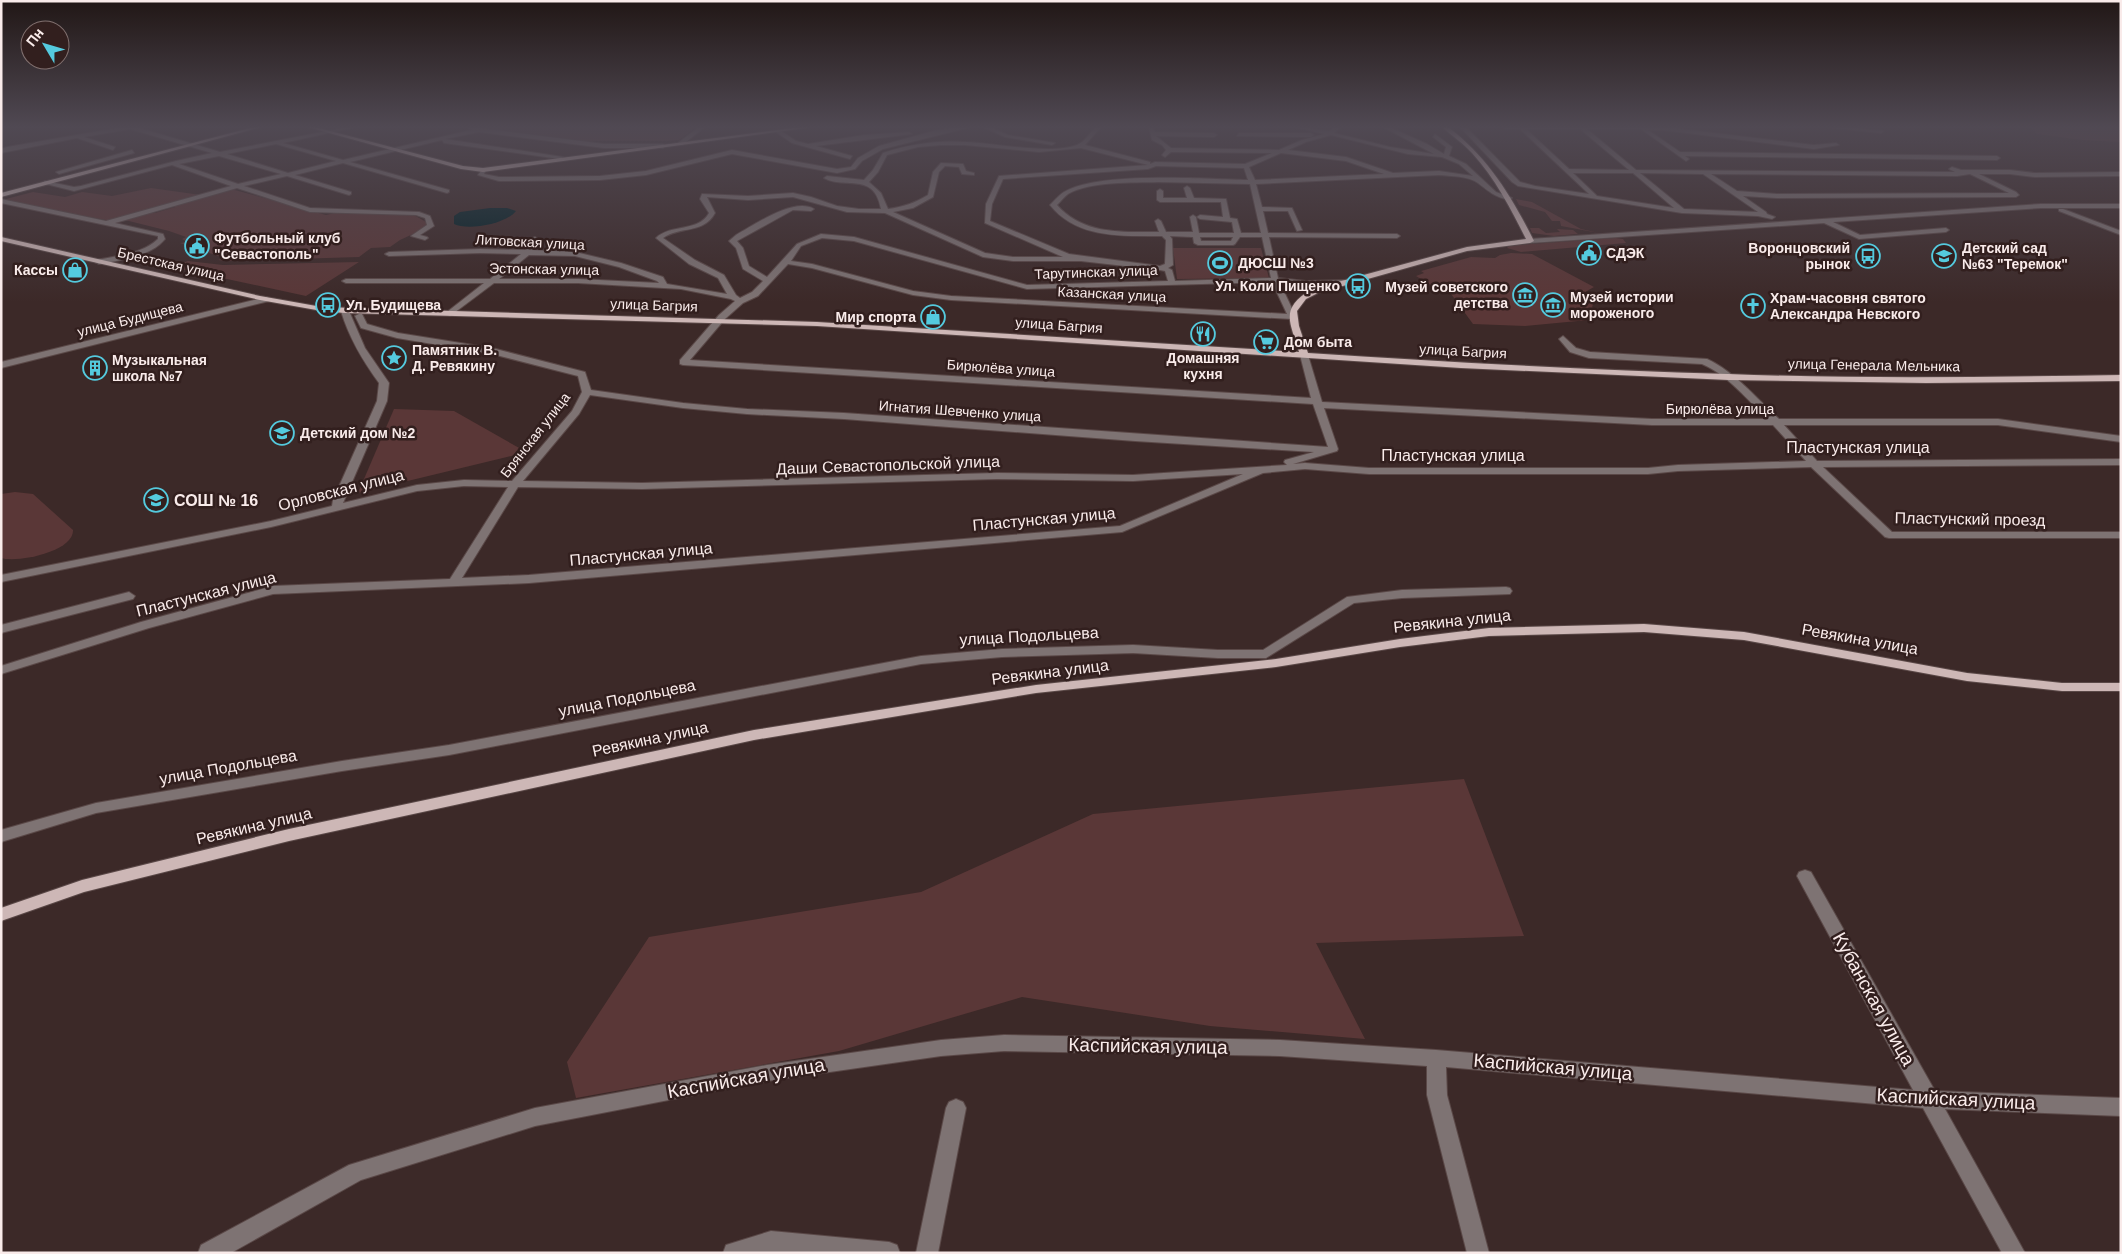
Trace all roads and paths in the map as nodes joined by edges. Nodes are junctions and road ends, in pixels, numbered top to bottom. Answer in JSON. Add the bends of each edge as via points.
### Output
{"nodes":[{"id":1,"x":1254,"y":185,"type":"edge"},
{"id":2,"x":36,"y":186,"type":"edge"},
{"id":3,"x":58,"y":186,"type":"edge"},
{"id":4,"x":91,"y":186,"type":"edge"},
{"id":5,"x":238,"y":186,"type":"joint"},
{"id":6,"x":325,"y":186,"type":"edge"},
{"id":7,"x":428,"y":186,"type":"edge"},
{"id":8,"x":870,"y":186,"type":"edge"},
{"id":9,"x":933,"y":186,"type":"edge"},
{"id":10,"x":997,"y":186,"type":"edge"},
{"id":11,"x":1090,"y":186,"type":"edge"},
{"id":12,"x":1159,"y":186,"type":"edge"},
{"id":13,"x":1242,"y":186,"type":"edge"},
{"id":14,"x":1484,"y":186,"type":"edge"},
{"id":15,"x":1501,"y":186,"type":"edge"},
{"id":16,"x":1526,"y":186,"type":"edge"},
{"id":17,"x":1584,"y":186,"type":"edge"},
{"id":18,"x":1653,"y":186,"type":"edge"},
{"id":19,"x":1723,"y":186,"type":"edge"},
{"id":20,"x":1993,"y":186,"type":"edge"},
{"id":21,"x":1999,"y":186,"type":"edge"},
{"id":22,"x":1187,"y":188,"type":"junction"},
{"id":23,"x":1161,"y":189,"type":"junction"},
{"id":24,"x":447,"y":191,"type":"dead end"},
{"id":25,"x":349,"y":193,"type":"dead end"},
{"id":26,"x":1229,"y":193,"type":"dead end"},
{"id":27,"x":1734,"y":193,"type":"junction"},
{"id":28,"x":2016,"y":194,"type":"junction"},
{"id":29,"x":1,"y":195,"type":"edge"},
{"id":30,"x":1509,"y":198,"type":"junction"},
{"id":31,"x":1596,"y":198,"type":"junction"},
{"id":32,"x":1190,"y":200,"type":"junction"},
{"id":33,"x":1224,"y":200,"type":"junction"},
{"id":34,"x":1,"y":201,"type":"edge"},
{"id":35,"x":2041,"y":206,"type":"junction"},
{"id":36,"x":2121,"y":206,"type":"edge"},
{"id":37,"x":811,"y":209,"type":"dead end"},
{"id":38,"x":845,"y":209,"type":"junction"},
{"id":39,"x":1260,"y":209,"type":"junction"},
{"id":40,"x":822,"y":210,"type":"dead end"},
{"id":41,"x":885,"y":210,"type":"junction"},
{"id":42,"x":1682,"y":211,"type":"junction"},
{"id":43,"x":1193,"y":217,"type":"junction"},
{"id":44,"x":1772,"y":217,"type":"junction"},
{"id":45,"x":1227,"y":218,"type":"junction"},
{"id":46,"x":1158,"y":221,"type":"dead end"},
{"id":47,"x":1824,"y":221,"type":"junction"},
{"id":48,"x":108,"y":223,"type":"junction"},
{"id":49,"x":1787,"y":223,"type":"junction"},
{"id":50,"x":1299,"y":230,"type":"dead end"},
{"id":51,"x":1946,"y":230,"type":"dead end"},
{"id":52,"x":2121,"y":232,"type":"edge"},
{"id":53,"x":1163,"y":234,"type":"junction"},
{"id":54,"x":1196,"y":234,"type":"junction"},
{"id":55,"x":1238,"y":234,"type":"junction"},
{"id":56,"x":1266,"y":234,"type":"junction"},
{"id":57,"x":1397,"y":236,"type":"dead end"},
{"id":58,"x":1859,"y":237,"type":"junction"},
{"id":59,"x":425,"y":238,"type":"dead end"},
{"id":60,"x":1842,"y":238,"type":"dead end"},
{"id":61,"x":1,"y":239,"type":"edge"},
{"id":62,"x":535,"y":239,"type":"dead end"},
{"id":63,"x":1530,"y":241,"type":"junction"},
{"id":64,"x":527,"y":253,"type":"junction"},
{"id":65,"x":389,"y":254,"type":"dead end"},
{"id":66,"x":1081,"y":259,"type":"junction"},
{"id":67,"x":99,"y":262,"type":"junction"},
{"id":68,"x":786,"y":262,"type":"junction"},
{"id":69,"x":1161,"y":268,"type":"junction"},
{"id":70,"x":492,"y":280,"type":"junction"},
{"id":71,"x":1275,"y":280,"type":"junction"},
{"id":72,"x":346,"y":281,"type":"dead end"},
{"id":73,"x":769,"y":281,"type":"junction"},
{"id":74,"x":1172,"y":282,"type":"junction"},
{"id":75,"x":1349,"y":282,"type":"junction"},
{"id":76,"x":664,"y":285,"type":"junction"},
{"id":77,"x":266,"y":299,"type":"junction"},
{"id":78,"x":737,"y":299,"type":"junction"},
{"id":79,"x":341,"y":310,"type":"junction"},
{"id":80,"x":450,"y":314,"type":"junction"},
{"id":81,"x":359,"y":316,"type":"dead end"},
{"id":82,"x":1292,"y":317,"type":"junction"},
{"id":83,"x":720,"y":320,"type":"junction"},
{"id":84,"x":1563,"y":339,"type":"dead end"},
{"id":85,"x":1304,"y":355,"type":"junction"},
{"id":86,"x":1,"y":365,"type":"edge"},
{"id":87,"x":2121,"y":371,"type":"edge"},
{"id":88,"x":1729,"y":377,"type":"junction"},
{"id":89,"x":1781,"y":377,"type":"junction"},
{"id":90,"x":2121,"y":378,"type":"edge"},
{"id":91,"x":586,"y":392,"type":"junction"},
{"id":92,"x":1318,"y":403,"type":"junction"},
{"id":93,"x":1776,"y":422,"type":"junction"},
{"id":94,"x":2121,"y":439,"type":"edge"},
{"id":95,"x":1333,"y":449,"type":"junction"},
{"id":96,"x":2121,"y":462,"type":"edge"},
{"id":97,"x":1814,"y":464,"type":"junction"},
{"id":98,"x":1261,"y":470,"type":"junction"},
{"id":99,"x":514,"y":484,"type":"junction"},
{"id":100,"x":337,"y":509,"type":"junction"},
{"id":101,"x":2121,"y":535,"type":"edge"},
{"id":102,"x":1,"y":579,"type":"edge"},
{"id":103,"x":454,"y":583,"type":"junction"},
{"id":104,"x":1506,"y":591,"type":"dead end"},
{"id":105,"x":130,"y":596,"type":"dead end"},
{"id":106,"x":1,"y":630,"type":"edge"},
{"id":107,"x":1271,"y":658,"type":"junction"},
{"id":108,"x":1,"y":670,"type":"edge"},
{"id":109,"x":2121,"y":686,"type":"edge"},
{"id":110,"x":1,"y":836,"type":"edge"},
{"id":111,"x":1806,"y":876,"type":"dead end"},
{"id":112,"x":1,"y":915,"type":"edge"},
{"id":113,"x":1436,"y":1058,"type":"junction"},
{"id":114,"x":1930,"y":1100,"type":"junction"},
{"id":115,"x":2121,"y":1106,"type":"edge"},
{"id":116,"x":956,"y":1108,"type":"dead end"},
{"id":117,"x":209,"y":1253,"type":"edge"},
{"id":118,"x":734,"y":1253,"type":"edge"},
{"id":119,"x":890,"y":1253,"type":"edge"},
{"id":120,"x":927,"y":1253,"type":"edge"},
{"id":121,"x":1478,"y":1253,"type":"edge"},
{"id":122,"x":2014,"y":1253,"type":"edge"}],
"edges":[{"from":1,"to":39,"type":"street"},
{"from":2,"to":29,"type":"main road"},
{"from":3,"to":4,"type":"street","via":[[77,189]]},
{"from":5,"to":48,"type":"street"},
{"from":5,"to":59,"type":"street","via":[[310,210],[417,213],[428,217],[431,226],[414,236]]},
{"from":6,"to":25,"type":"street"},
{"from":7,"to":24,"type":"street"},
{"from":8,"to":41,"type":"street","via":[[878,192]]},
{"from":9,"to":41,"type":"street","via":[[931,196],[921,204]]},
{"from":10,"to":66,"type":"street","via":[[989,204],[987,222]]},
{"from":11,"to":53,"type":"street","via":[[1066,193],[1053,205],[1062,217],[1096,231]]},
{"from":12,"to":23,"type":"street"},
{"from":13,"to":22,"type":"street"},
{"from":14,"to":30,"type":"street","via":[[1495,196]]},
{"from":15,"to":30,"type":"main road"},
{"from":16,"to":31,"type":"street"},
{"from":17,"to":31,"type":"street"},
{"from":18,"to":42,"type":"street"},
{"from":19,"to":27,"type":"street"},
{"from":20,"to":28,"type":"street"},
{"from":21,"to":28,"type":"street"},
{"from":22,"to":23,"type":"street"},
{"from":22,"to":32,"type":"street"},
{"from":23,"to":32,"type":"street","via":[[1160,203]]},
{"from":26,"to":33,"type":"street","via":[[1229,198]]},
{"from":27,"to":28,"type":"street","via":[[1777,196]]},
{"from":27,"to":44,"type":"street"},
{"from":28,"to":35,"type":"street"},
{"from":30,"to":63,"type":"main road"},
{"from":31,"to":42,"type":"street"},
{"from":32,"to":33,"type":"street"},
{"from":32,"to":43,"type":"street","via":[[1198,202]]},
{"from":33,"to":45,"type":"street"},
{"from":34,"to":48,"type":"street"},
{"from":35,"to":36,"type":"street"},
{"from":35,"to":47,"type":"street"},
{"from":35,"to":52,"type":"street"},
{"from":37,"to":73,"type":"street","via":[[792,208],[733,241],[746,267]]},
{"from":38,"to":40,"type":"street"},
{"from":38,"to":41,"type":"street"},
{"from":38,"to":78,"type":"street","via":[[785,194],[752,198],[704,194],[711,217],[659,238],[721,278]]},
{"from":39,"to":50,"type":"street","via":[[1290,210]]},
{"from":39,"to":56,"type":"street"},
{"from":41,"to":66,"type":"street","via":[[983,255],[1013,259]]},
{"from":42,"to":44,"type":"street"},
{"from":43,"to":45,"type":"street"},
{"from":43,"to":54,"type":"street"},
{"from":44,"to":49,"type":"street"},
{"from":45,"to":55,"type":"street","via":[[1235,220]]},
{"from":46,"to":53,"type":"street"},
{"from":47,"to":49,"type":"street"},
{"from":47,"to":58,"type":"street"},
{"from":48,"to":67,"type":"street","via":[[161,235],[162,239],[139,252]]},
{"from":49,"to":63,"type":"street"},
{"from":51,"to":58,"type":"street"},
{"from":53,"to":54,"type":"street"},
{"from":53,"to":69,"type":"street","via":[[1169,239],[1169,265]]},
{"from":54,"to":55,"type":"street"},
{"from":55,"to":56,"type":"street"},
{"from":56,"to":57,"type":"street"},
{"from":56,"to":71,"type":"street"},
{"from":58,"to":60,"type":"street"},
{"from":61,"to":67,"type":"main road","name":"Брестская улица"},
{"from":62,"to":64,"type":"street"},
{"from":63,"to":75,"type":"main road","via":[[1467,249]]},
{"from":64,"to":65,"type":"street","name":"Литовская улица","via":[[448,251]]},
{"from":64,"to":70,"type":"street"},
{"from":64,"to":76,"type":"street","name":"Литовская улица","via":[[575,254],[622,265],[660,279]]},
{"from":66,"to":69,"type":"street"},
{"from":67,"to":77,"type":"main road","name":"Брестская улица"},
{"from":68,"to":73,"type":"street"},
{"from":68,"to":74,"type":"street","name":"Тарутинская улица","via":[[799,245],[821,236],[854,239],[1027,287]]},
{"from":68,"to":82,"type":"street","name":"Казанская улица","via":[[913,294]]},
{"from":69,"to":74,"type":"street","via":[[1168,270]]},
{"from":70,"to":72,"type":"street","name":"Эстонская улица"},
{"from":70,"to":76,"type":"street","name":"Эстонская улица"},
{"from":70,"to":80,"type":"street"},
{"from":71,"to":74,"type":"street","name":"Тарутинская улица"},
{"from":71,"to":75,"type":"street","name":"Тарутинская улица"},
{"from":71,"to":82,"type":"street"},
{"from":73,"to":78,"type":"street","via":[[755,294]]},
{"from":75,"to":82,"type":"main road","via":[[1301,298]]},
{"from":76,"to":78,"type":"street","name":"Эстонская улица"},
{"from":77,"to":79,"type":"main road","name":"Брестская улица"},
{"from":77,"to":86,"type":"street","name":"улица Будищева"},
{"from":78,"to":83,"type":"street"},
{"from":79,"to":80,"type":"main road","name":"улица Багрия"},
{"from":79,"to":100,"type":"street","via":[[363,348],[365,358],[384,383],[382,401],[338,500]]},
{"from":80,"to":83,"type":"main road","name":"улица Багрия"},
{"from":81,"to":91,"type":"street","name":"Брянская улица","via":[[364,326],[397,335],[492,351],[582,374]]},
{"from":82,"to":85,"type":"main road"},
{"from":83,"to":85,"type":"main road","name":"улица Багрия"},
{"from":83,"to":92,"type":"street","name":"Бирюлёва улица","via":[[683,362]]},
{"from":84,"to":88,"type":"street","name":"Пластунский проезд","via":[[1580,353],[1704,361]]},
{"from":85,"to":88,"type":"main road","name":"улица Багрия"},
{"from":85,"to":92,"type":"street"},
{"from":87,"to":89,"type":"main road","name":"улица Генерала Мельника"},
{"from":88,"to":89,"type":"main road","name":"улица Багрия"},
{"from":88,"to":93,"type":"street","name":"Пластунский проезд"},
{"from":89,"to":90,"type":"main road","name":"улица Генерала Мельника","via":[[1926,380]]},
{"from":91,"to":95,"type":"street","name":"Игнатия Шевченко улица","via":[[646,402],[768,412]]},
{"from":91,"to":99,"type":"street","name":"Брянская улица","via":[[576,412]]},
{"from":92,"to":93,"type":"street","name":"Бирюлёва улица","via":[[1652,422]]},
{"from":92,"to":95,"type":"street"},
{"from":93,"to":94,"type":"street","name":"Бирюлёва улица","via":[[1998,422]]},
{"from":93,"to":97,"type":"street","name":"Пластунский проезд"},
{"from":95,"to":98,"type":"street"},
{"from":96,"to":97,"type":"street","name":"Пластунская улица"},
{"from":97,"to":98,"type":"street","name":"Пластунская улица","via":[[1678,468],[1648,472],[1369,471],[1305,466]]},
{"from":97,"to":101,"type":"street","name":"Пластунский проезд","via":[[1889,535]]},
{"from":98,"to":99,"type":"street","name":"Даши Севастопольской улица","via":[[1133,478],[997,476],[642,486]]},
{"from":98,"to":103,"type":"street","name":"Пластунская улица","via":[[1122,529]]},
{"from":99,"to":100,"type":"street","name":"Орловская улица","via":[[464,483],[417,488]]},
{"from":99,"to":103,"type":"street","name":"Брянская улица"},
{"from":100,"to":102,"type":"street","name":"Орловская улица"},
{"from":103,"to":108,"type":"street","name":"Пластунская улица","via":[[273,590],[145,625]]},
{"from":104,"to":107,"type":"street","via":[[1402,594],[1351,600]]},
{"from":105,"to":106,"type":"street"},
{"from":107,"to":109,"type":"main road","name":"Ревякина улица","via":[[1489,632],[1644,628],[1744,636],[1967,677],[2062,687]]},
{"from":107,"to":110,"type":"street","name":"улица Подольцева","via":[[1133,649],[1002,653],[921,660],[449,750],[96,808]]},
{"from":107,"to":112,"type":"main road","name":"Ревякина улица","via":[[1036,689],[754,735],[289,835],[82,886]]},
{"from":111,"to":114,"type":"street","name":"Кубанская улица"},
{"from":113,"to":114,"type":"street","name":"Каспийская улица"},
{"from":113,"to":117,"type":"street","name":"Каспийская улица","via":[[1280,1048],[1004,1043],[941,1048],[767,1073],[535,1117],[356,1172]]},
{"from":113,"to":121,"type":"street","via":[[1437,1095]]},
{"from":114,"to":115,"type":"street","name":"Каспийская улица"},
{"from":114,"to":122,"type":"street","name":"Кубанская улица"},
{"from":116,"to":120,"type":"street"},
{"from":118,"to":119,"type":"street","via":[[771,1242]]}]}
